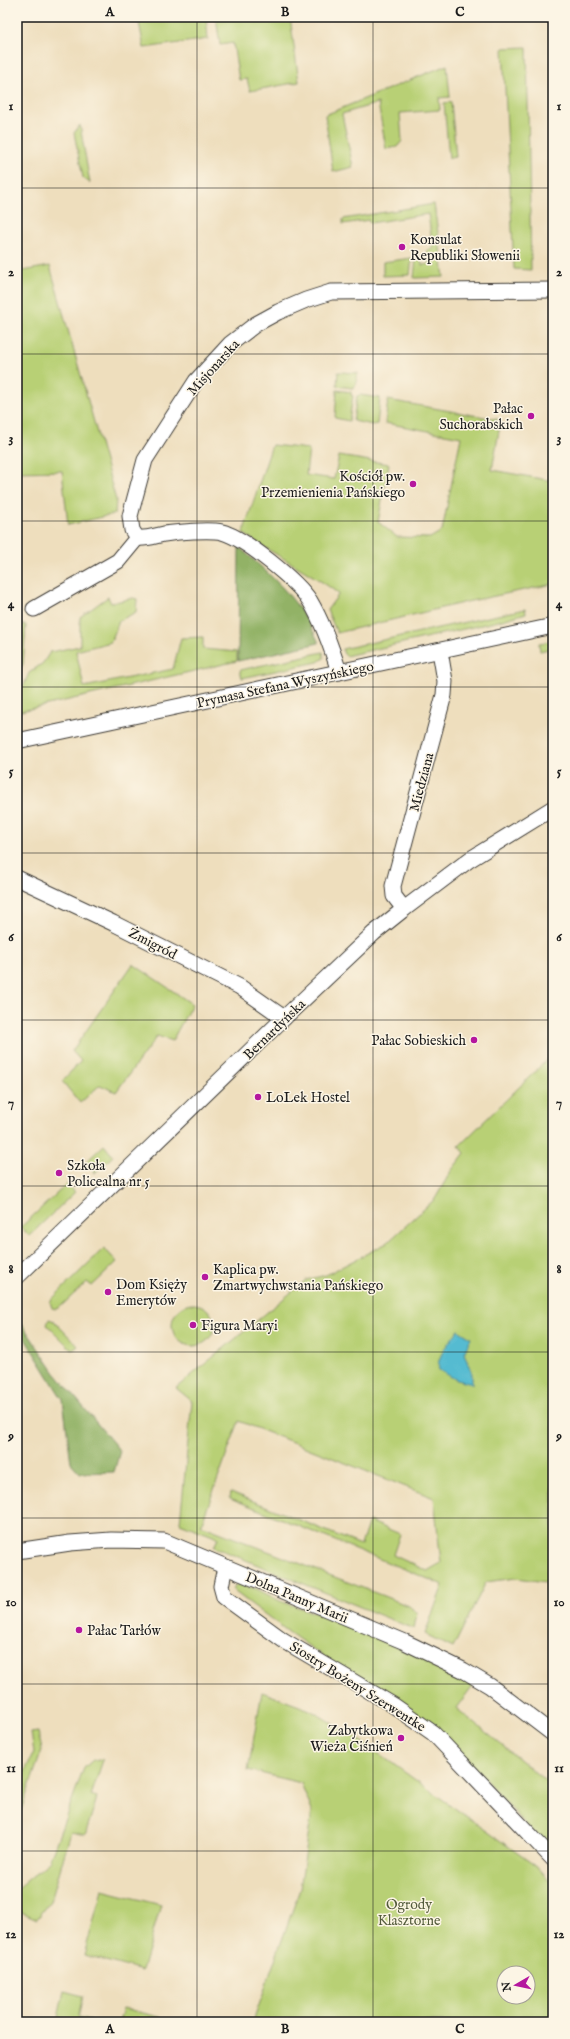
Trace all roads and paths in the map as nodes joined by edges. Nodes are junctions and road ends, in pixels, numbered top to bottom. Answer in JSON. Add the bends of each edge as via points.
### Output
{"nodes":[{"id":1,"x":553,"y":290,"type":"edge"},
{"id":2,"x":137,"y":538,"type":"junction"},
{"id":3,"x":34,"y":609,"type":"dead end"},
{"id":4,"x":553,"y":626,"type":"edge"},
{"id":5,"x":440,"y":651,"type":"junction"},
{"id":6,"x":339,"y":672,"type":"junction"},
{"id":7,"x":17,"y":741,"type":"edge"},
{"id":8,"x":553,"y":808,"type":"edge"},
{"id":9,"x":17,"y":878,"type":"edge"},
{"id":10,"x":404,"y":909,"type":"junction"},
{"id":11,"x":284,"y":1018,"type":"junction"},
{"id":12,"x":17,"y":1277,"type":"edge"},
{"id":13,"x":17,"y":1551,"type":"edge"},
{"id":14,"x":225,"y":1567,"type":"junction"},
{"id":15,"x":553,"y":1734,"type":"edge"},
{"id":16,"x":553,"y":1859,"type":"edge"}],
"edges":[{"from":1,"to":2,"type":"street","name":"Misjonarska","via":[[331,292],[299,303],[256,324],[230,344],[196,381],[145,460],[130,516],[132,530]]},
{"from":2,"to":3,"type":"street","via":[[118,561]]},
{"from":2,"to":6,"type":"street","via":[[147,539],[163,534],[187,532],[222,532],[252,547],[282,572],[310,601],[331,646]]},
{"from":4,"to":5,"type":"street","name":"Prymasa Stefana Wyszyńskiego"},
{"from":5,"to":6,"type":"street","name":"Prymasa Stefana Wyszyńskiego"},
{"from":5,"to":10,"type":"street","name":"Miedziana","via":[[444,694],[393,886],[394,896]]},
{"from":6,"to":7,"type":"street","name":"Prymasa Stefana Wyszyńskiego"},
{"from":8,"to":10,"type":"street","name":"Bernardyńska","via":[[468,860]]},
{"from":9,"to":11,"type":"street","name":"Żmigród","via":[[240,987]]},
{"from":10,"to":11,"type":"street","name":"Bernardyńska","via":[[374,933]]},
{"from":11,"to":12,"type":"street","name":"Bernardyńska"},
{"from":13,"to":14,"type":"street","name":"Dolna Panny Marii","via":[[70,1543],[164,1541]]},
{"from":14,"to":15,"type":"street","name":"Dolna Panny Marii","via":[[405,1642],[464,1670],[502,1694]]},
{"from":14,"to":16,"type":"street","name":"Siostry Bożeny Szerwentke","via":[[222,1586],[224,1597],[283,1640],[393,1705],[433,1733]]}]}
